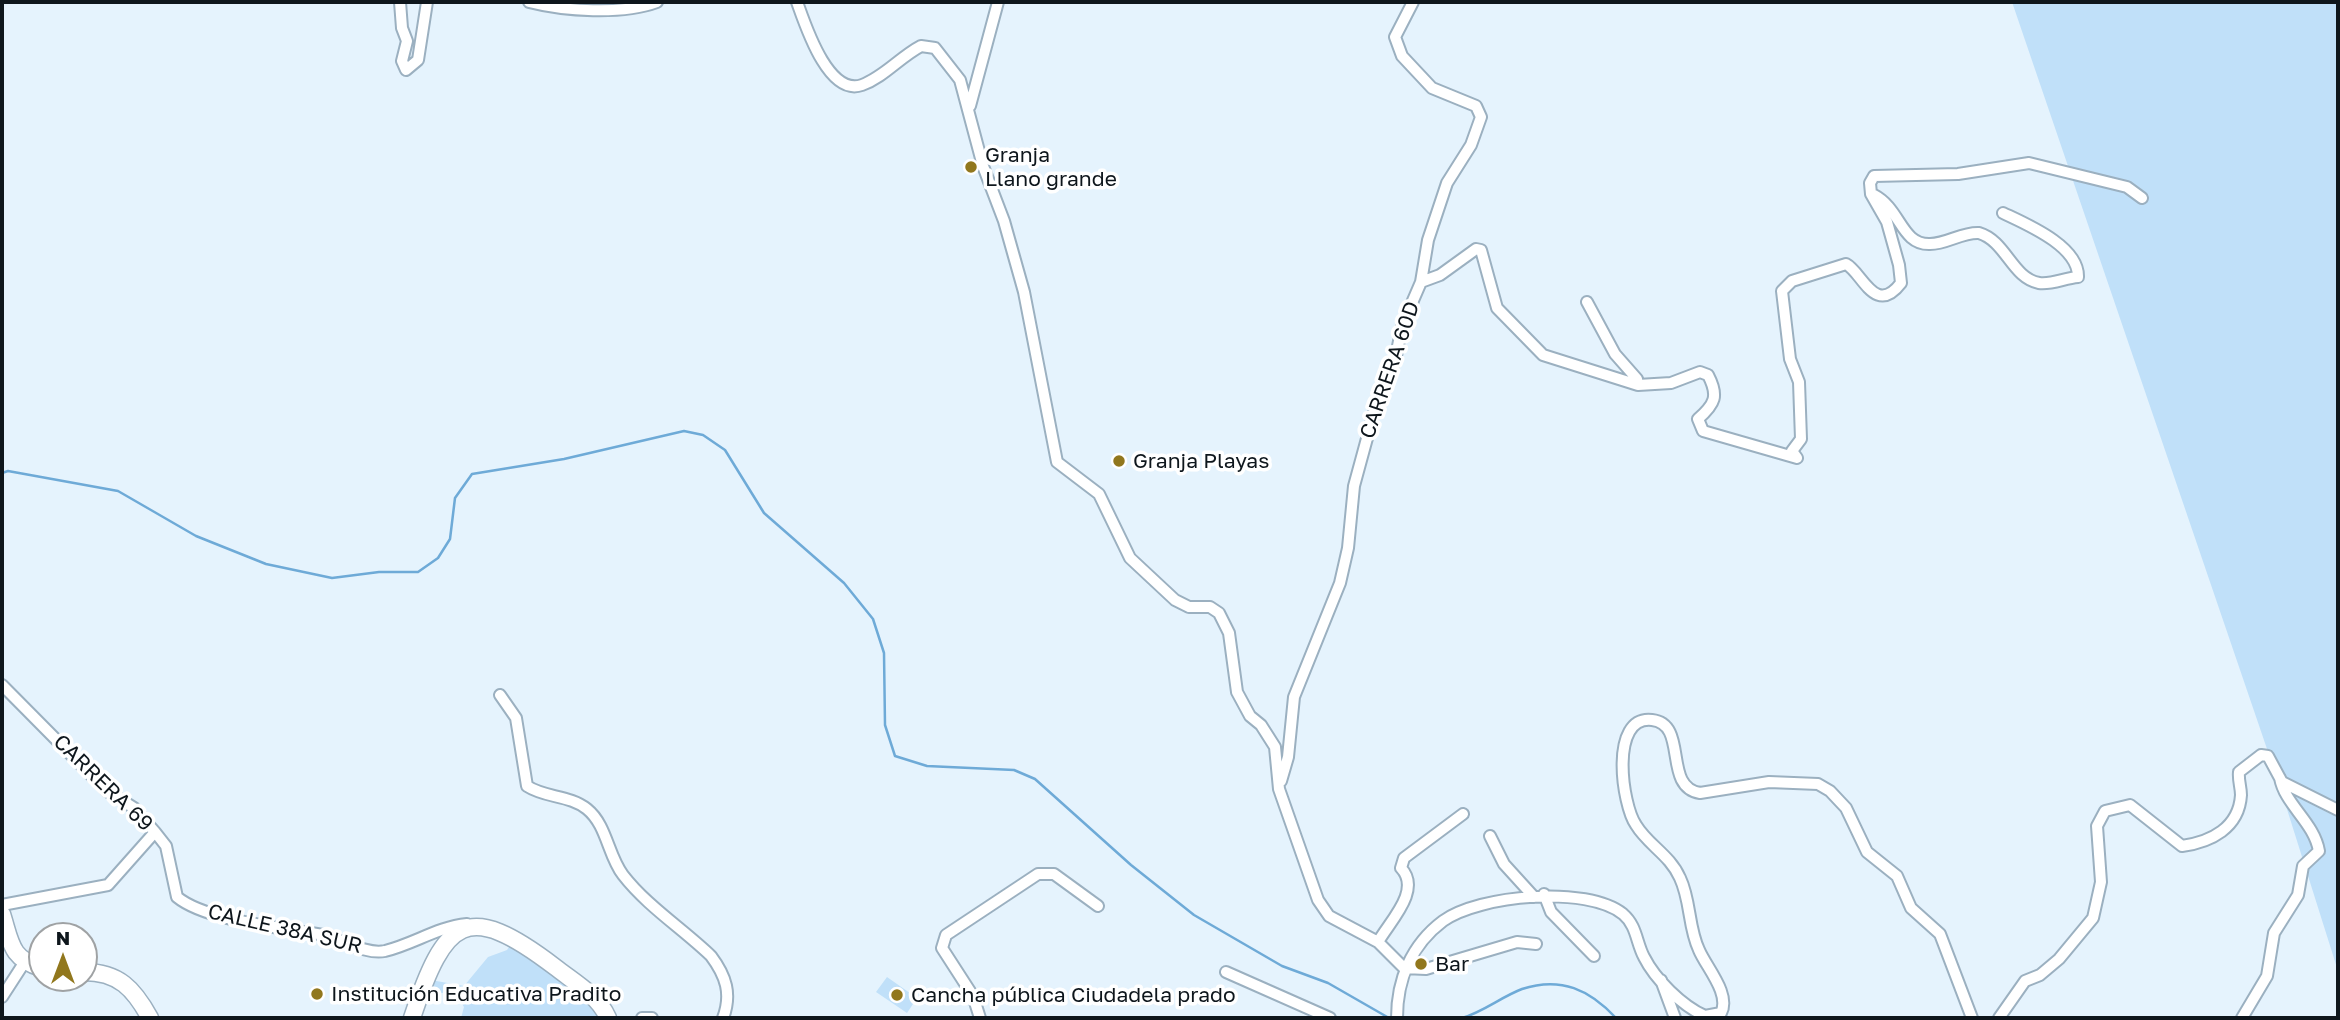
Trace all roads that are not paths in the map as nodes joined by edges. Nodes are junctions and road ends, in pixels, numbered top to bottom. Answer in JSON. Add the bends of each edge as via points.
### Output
{"nodes":[{"id":1,"x":400,"y":2,"type":"edge"},
{"id":2,"x":427,"y":2,"type":"edge"},
{"id":3,"x":529,"y":2,"type":"edge"},
{"id":4,"x":657,"y":2,"type":"edge"},
{"id":5,"x":797,"y":2,"type":"edge"},
{"id":6,"x":998,"y":2,"type":"edge"},
{"id":7,"x":1413,"y":2,"type":"edge"},
{"id":8,"x":970,"y":108,"type":"junction"},
{"id":9,"x":1871,"y":194,"type":"junction"},
{"id":10,"x":2142,"y":198,"type":"dead end"},
{"id":11,"x":2003,"y":213,"type":"dead end"},
{"id":12,"x":1421,"y":282,"type":"junction"},
{"id":13,"x":1587,"y":302,"type":"dead end"},
{"id":14,"x":1638,"y":384,"type":"junction"},
{"id":15,"x":2,"y":685,"type":"edge"},
{"id":16,"x":500,"y":695,"type":"dead end"},
{"id":17,"x":2280,"y":779,"type":"junction"},
{"id":18,"x":1279,"y":789,"type":"junction"},
{"id":19,"x":2338,"y":810,"type":"edge"},
{"id":20,"x":1462,"y":814,"type":"dead end"},
{"id":21,"x":155,"y":832,"type":"junction"},
{"id":22,"x":1490,"y":836,"type":"dead end"},
{"id":23,"x":1539,"y":896,"type":"junction"},
{"id":24,"x":177,"y":897,"type":"joint"},
{"id":25,"x":2,"y":905,"type":"edge"},
{"id":26,"x":1098,"y":906,"type":"dead end"},
{"id":27,"x":2,"y":914,"type":"edge"},
{"id":28,"x":484,"y":926,"type":"junction"},
{"id":29,"x":1378,"y":942,"type":"junction"},
{"id":30,"x":1536,"y":944,"type":"dead end"},
{"id":31,"x":1594,"y":956,"type":"dead end"},
{"id":32,"x":24,"y":963,"type":"junction"},
{"id":33,"x":28,"y":964,"type":"edge"},
{"id":34,"x":1404,"y":968,"type":"junction"},
{"id":35,"x":1226,"y":972,"type":"dead end"},
{"id":36,"x":98,"y":973,"type":"edge"},
{"id":37,"x":1660,"y":977,"type":"junction"},
{"id":38,"x":2,"y":997,"type":"edge"},
{"id":39,"x":150,"y":1018,"type":"edge"},
{"id":40,"x":412,"y":1018,"type":"edge"},
{"id":41,"x":608,"y":1018,"type":"edge"},
{"id":42,"x":642,"y":1018,"type":"edge"},
{"id":43,"x":652,"y":1018,"type":"edge"},
{"id":44,"x":723,"y":1018,"type":"edge"},
{"id":45,"x":980,"y":1018,"type":"edge"},
{"id":46,"x":1330,"y":1018,"type":"edge"},
{"id":47,"x":1396,"y":1018,"type":"edge"},
{"id":48,"x":1675,"y":1018,"type":"edge"},
{"id":49,"x":1972,"y":1018,"type":"edge"},
{"id":50,"x":2000,"y":1018,"type":"edge"},
{"id":51,"x":2242,"y":1018,"type":"edge"}],
"edges":[{"from":1,"to":2,"type":"street","via":[[407,41],[402,61],[406,70],[418,60]]},
{"from":3,"to":4,"type":"street","via":[[555,9],[641,8]]},
{"from":5,"to":8,"type":"street","via":[[819,59],[843,83],[860,86],[920,46],[935,48],[960,80]]},
{"from":6,"to":8,"type":"street"},
{"from":7,"to":12,"type":"street","name":"CARRERA 60D","via":[[1395,37],[1402,56],[1432,88],[1476,106],[1482,117],[1447,183],[1428,240]]},
{"from":8,"to":18,"type":"street","via":[[983,166],[1024,292],[1057,462],[1099,494],[1129,558],[1174,600],[1219,613],[1229,633],[1237,692],[1275,747]]},
{"from":9,"to":10,"type":"street","via":[[1870,183],[1878,175],[1958,174],[2029,163],[2127,187]]},
{"from":9,"to":11,"type":"street","via":[[1889,204],[1902,228],[1917,242],[1933,244],[1979,233],[2000,244],[2032,281],[2078,277],[2057,241]]},
{"from":9,"to":14,"type":"street","via":[[1887,222],[1899,265],[1901,283],[1896,289],[1872,293],[1846,264],[1792,281],[1782,291],[1790,359],[1799,382],[1801,439],[1792,451],[1797,458],[1703,431],[1699,419],[1714,404],[1715,386],[1708,375],[1700,372],[1671,383]]},
{"from":12,"to":14,"type":"street","via":[[1481,250],[1497,308],[1535,349],[1557,361]]},
{"from":12,"to":18,"type":"street","name":"CARRERA 60D","via":[[1402,326],[1395,361],[1378,398],[1360,461],[1340,583],[1294,697],[1288,757]]},
{"from":13,"to":14,"type":"street","via":[[1615,354]]},
{"from":15,"to":21,"type":"street","name":"CARRERA 69","via":[[107,791],[134,808]]},
{"from":16,"to":44,"type":"street","via":[[516,718],[527,786],[589,809],[623,874],[722,971],[728,987]]},
{"from":17,"to":19,"type":"street"},
{"from":17,"to":50,"type":"street","via":[[2268,756],[2250,762],[2239,772],[2241,792],[2234,820],[2213,838],[2192,845],[2176,843],[2135,807],[2125,804],[2105,811],[2097,826],[2101,882],[2093,918],[2059,959],[2025,981]]},
{"from":17,"to":51,"type":"street","via":[[2283,793],[2312,830],[2319,851],[2303,866],[2298,895],[2274,933],[2267,976]]},
{"from":18,"to":29,"type":"street","via":[[1318,900],[1329,916]]},
{"from":20,"to":29,"type":"street","via":[[1404,858],[1401,868],[1406,873],[1408,895]]},
{"from":21,"to":24,"type":"street","name":"CARRERA 69","via":[[166,846]]},
{"from":21,"to":25,"type":"street","via":[[108,886]]},
{"from":22,"to":23,"type":"street","via":[[1504,864]]},
{"from":23,"to":31,"type":"street"},
{"from":23,"to":34,"type":"street","via":[[1453,915],[1440,923]]},
{"from":23,"to":37,"type":"street","via":[[1581,898],[1615,909],[1630,921],[1643,956]]},
{"from":24,"to":28,"type":"street","name":"CALLE 38A SUR","via":[[193,908],[383,952],[447,926]]},
{"from":26,"to":45,"type":"street","via":[[1054,874],[1038,874],[946,935],[942,948],[973,996]]},
{"from":27,"to":32,"type":"main road","via":[[15,954]]},
{"from":28,"to":40,"type":"main road","via":[[461,930],[440,949]]},
{"from":28,"to":41,"type":"main road","name":"CALLE 38A SUR","via":[[506,933],[534,951],[597,1000]]},
{"from":29,"to":34,"type":"street"},
{"from":30,"to":34,"type":"street","via":[[1517,942],[1426,969]]},
{"from":32,"to":33,"type":"main road"},
{"from":32,"to":38,"type":"street"},
{"from":34,"to":47,"type":"street"},
{"from":35,"to":46,"type":"street"},
{"from":36,"to":39,"type":"main road","via":[[114,975],[128,984]]},
{"from":37,"to":48,"type":"street"},
{"from":37,"to":49,"type":"street","via":[[1701,1014],[1716,1016],[1723,1010],[1718,986],[1694,938],[1679,875],[1628,810],[1624,745],[1634,727],[1649,720],[1669,732],[1681,782],[1692,792],[1783,782],[1818,784],[1836,796],[1867,852],[1897,876],[1911,908],[1940,933]]},
{"from":42,"to":43,"type":"street"}]}
